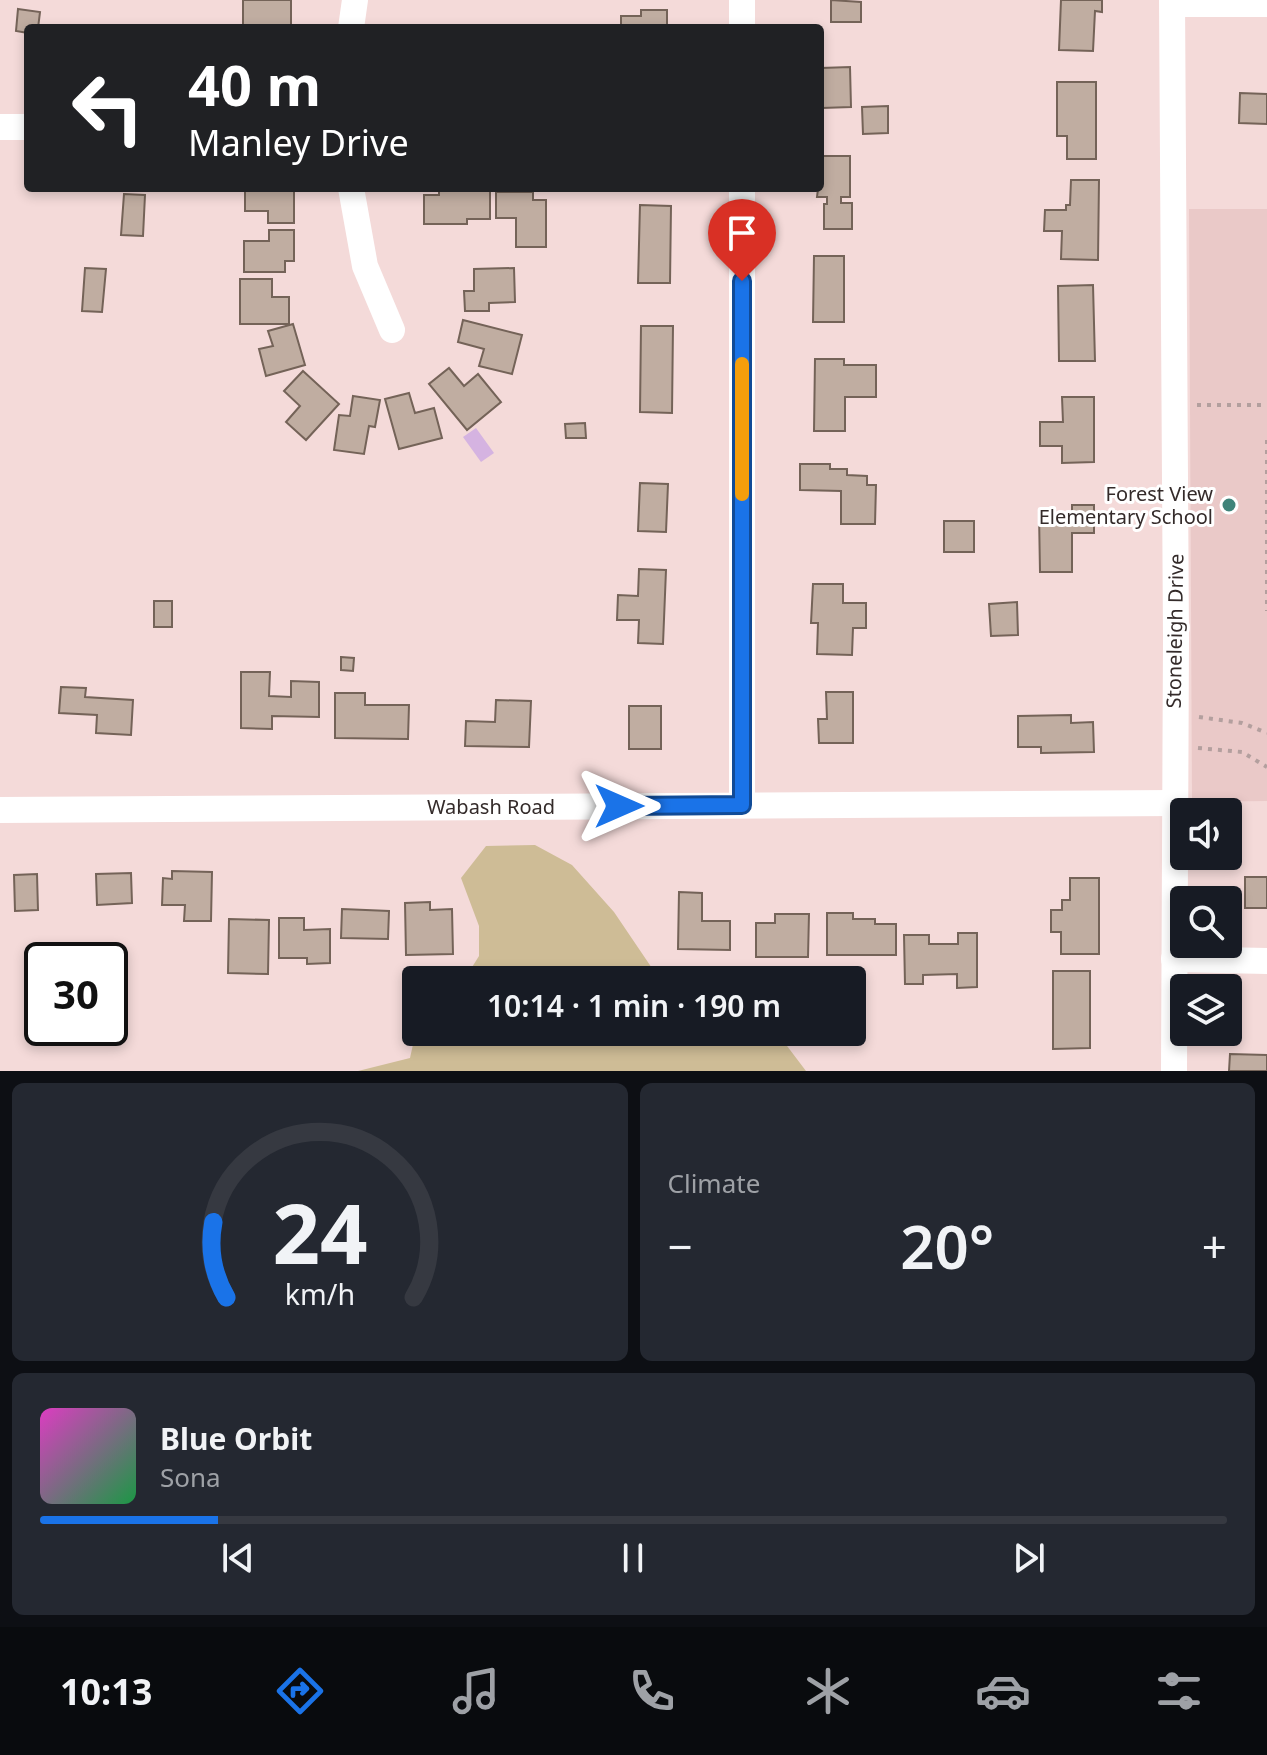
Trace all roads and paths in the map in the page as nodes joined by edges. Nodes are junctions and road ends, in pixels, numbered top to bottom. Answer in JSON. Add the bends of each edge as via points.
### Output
{"nodes":[{"id":1,"x":355,"y":0,"type":"edge"},
{"id":2,"x":742,"y":0,"type":"edge"},
{"id":3,"x":1172,"y":2,"type":"edge"},
{"id":4,"x":1267,"y":4,"type":"edge"},
{"id":5,"x":352,"y":24,"type":"edge"},
{"id":6,"x":742,"y":24,"type":"edge"},
{"id":7,"x":0,"y":127,"type":"edge"},
{"id":8,"x":24,"y":127,"type":"edge"},
{"id":9,"x":352,"y":192,"type":"edge"},
{"id":10,"x":742,"y":192,"type":"edge"},
{"id":11,"x":392,"y":330,"type":"dead end"},
{"id":12,"x":1196,"y":405,"type":"dead end"},
{"id":13,"x":1267,"y":405,"type":"edge"},
{"id":14,"x":1267,"y":440,"type":"edge"},
{"id":15,"x":1267,"y":611,"type":"edge"},
{"id":16,"x":1196,"y":717,"type":"dead end"},
{"id":17,"x":1267,"y":733,"type":"edge"},
{"id":18,"x":1197,"y":748,"type":"dead end"},
{"id":19,"x":1267,"y":767,"type":"edge"},
{"id":20,"x":1174,"y":798,"type":"edge"},
{"id":21,"x":1170,"y":803,"type":"edge"},
{"id":22,"x":742,"y":805,"type":"junction"},
{"id":23,"x":0,"y":810,"type":"edge"},
{"id":24,"x":1174,"y":870,"type":"edge"},
{"id":25,"x":1174,"y":959,"type":"junction"},
{"id":26,"x":1267,"y":961,"type":"edge"},
{"id":27,"x":1174,"y":1071,"type":"edge"}],
"edges":[{"from":1,"to":5,"type":"street"},
{"from":2,"to":6,"type":"street"},
{"from":3,"to":4,"type":"street"},
{"from":3,"to":20,"type":"street","name":"Stoneleigh Drive"},
{"from":7,"to":8,"type":"street"},
{"from":9,"to":11,"type":"street","via":[[365,266]]},
{"from":10,"to":22,"type":"street"},
{"from":12,"to":13,"type":"path"},
{"from":14,"to":15,"type":"path"},
{"from":16,"to":17,"type":"path","via":[[1242,723]]},
{"from":18,"to":19,"type":"path","via":[[1242,752]]},
{"from":21,"to":22,"type":"street","name":"Wabash Road"},
{"from":22,"to":23,"type":"street","name":"Wabash Road"},
{"from":24,"to":25,"type":"street","name":"Stoneleigh Drive"},
{"from":25,"to":26,"type":"street"},
{"from":25,"to":27,"type":"street","name":"Stoneleigh Drive"}]}
